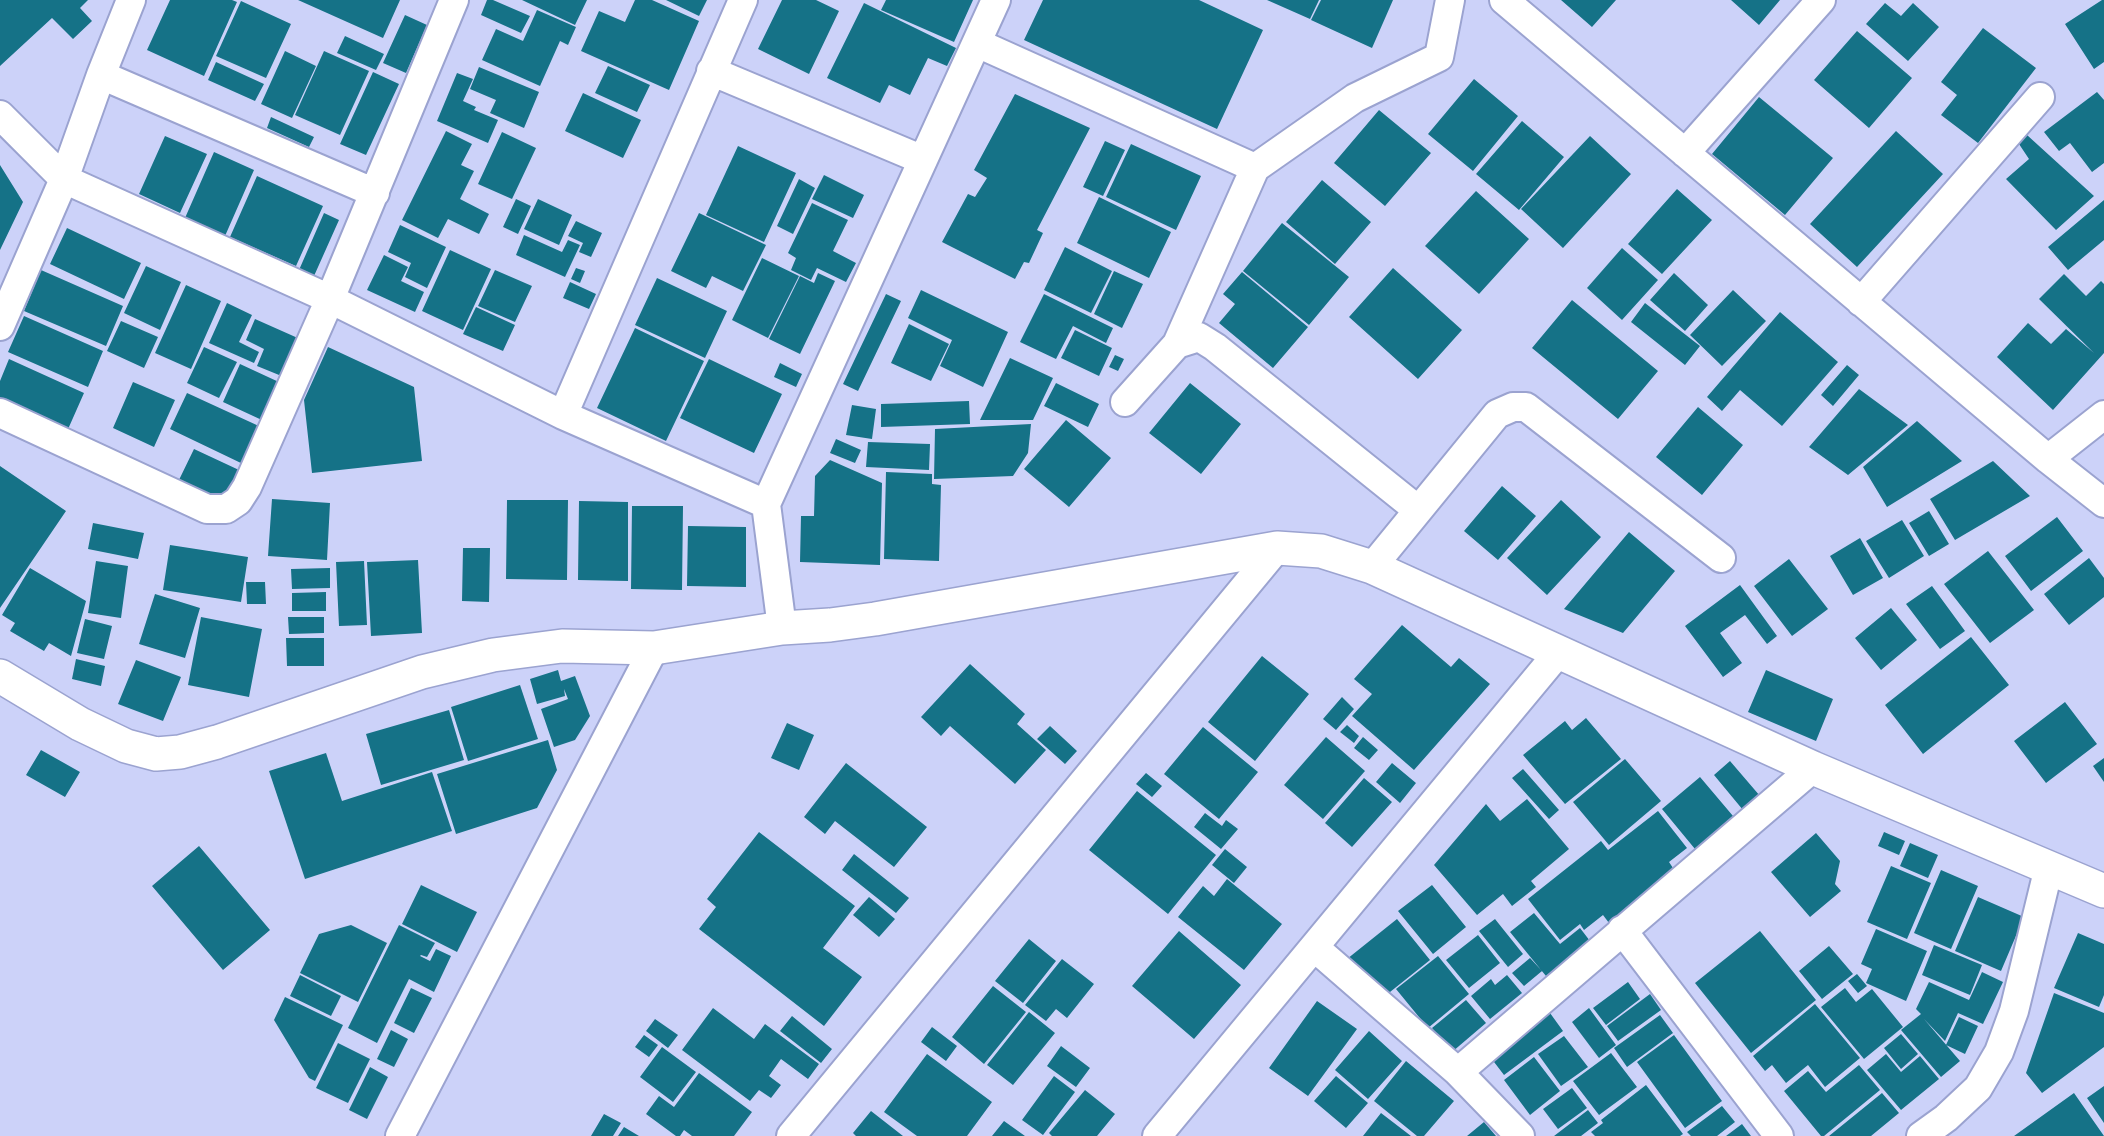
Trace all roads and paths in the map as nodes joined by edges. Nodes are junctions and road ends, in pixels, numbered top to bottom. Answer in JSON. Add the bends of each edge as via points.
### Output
{"nodes":[{"id":1,"x":131,"y":0,"type":"edge"},
{"id":2,"x":454,"y":0,"type":"edge"},
{"id":3,"x":743,"y":0,"type":"edge"},
{"id":4,"x":996,"y":0,"type":"edge"},
{"id":5,"x":1450,"y":0,"type":"edge"},
{"id":6,"x":1504,"y":0,"type":"edge"},
{"id":7,"x":1821,"y":0,"type":"edge"},
{"id":8,"x":976,"y":43,"type":"junction"},
{"id":9,"x":711,"y":71,"type":"junction"},
{"id":10,"x":101,"y":75,"type":"junction"},
{"id":11,"x":2040,"y":97,"type":"dead end"},
{"id":12,"x":0,"y":115,"type":"edge"},
{"id":13,"x":1685,"y":153,"type":"junction"},
{"id":14,"x":923,"y":160,"type":"junction"},
{"id":15,"x":1255,"y":168,"type":"junction"},
{"id":16,"x":64,"y":179,"type":"junction"},
{"id":17,"x":375,"y":193,"type":"junction"},
{"id":18,"x":330,"y":299,"type":"junction"},
{"id":19,"x":1862,"y":302,"type":"junction"},
{"id":20,"x":0,"y":326,"type":"edge"},
{"id":21,"x":1177,"y":344,"type":"junction"},
{"id":22,"x":1125,"y":402,"type":"dead end"},
{"id":23,"x":0,"y":413,"type":"edge"},
{"id":24,"x":563,"y":415,"type":"junction"},
{"id":25,"x":2104,"y":415,"type":"edge"},
{"id":26,"x":2048,"y":459,"type":"junction"},
{"id":27,"x":2104,"y":503,"type":"edge"},
{"id":28,"x":766,"y":504,"type":"junction"},
{"id":29,"x":1418,"y":510,"type":"junction"},
{"id":30,"x":1277,"y":549,"type":"junction"},
{"id":31,"x":1721,"y":558,"type":"dead end"},
{"id":32,"x":1372,"y":567,"type":"junction"},
{"id":33,"x":782,"y":627,"type":"junction"},
{"id":34,"x":654,"y":648,"type":"junction"},
{"id":35,"x":1558,"y":653,"type":"junction"},
{"id":36,"x":0,"y":676,"type":"edge"},
{"id":37,"x":1813,"y":768,"type":"junction"},
{"id":38,"x":2049,"y":867,"type":"junction"},
{"id":39,"x":2104,"y":891,"type":"edge"},
{"id":40,"x":1622,"y":930,"type":"junction"},
{"id":41,"x":1314,"y":947,"type":"junction"},
{"id":42,"x":1458,"y":1072,"type":"junction"},
{"id":43,"x":400,"y":1136,"type":"edge"},
{"id":44,"x":791,"y":1136,"type":"edge"},
{"id":45,"x":1157,"y":1136,"type":"edge"},
{"id":46,"x":1520,"y":1136,"type":"edge"},
{"id":47,"x":1779,"y":1136,"type":"edge"},
{"id":48,"x":1921,"y":1136,"type":"edge"}],
"edges":[{"from":1,"to":10,"type":"street"},
{"from":2,"to":17,"type":"street"},
{"from":3,"to":9,"type":"street"},
{"from":4,"to":8,"type":"street"},
{"from":5,"to":15,"type":"street","via":[[1439,57],[1355,98]]},
{"from":6,"to":13,"type":"street"},
{"from":7,"to":13,"type":"street"},
{"from":8,"to":14,"type":"street"},
{"from":8,"to":15,"type":"street"},
{"from":9,"to":14,"type":"street"},
{"from":9,"to":24,"type":"street"},
{"from":10,"to":16,"type":"street"},
{"from":10,"to":17,"type":"street"},
{"from":11,"to":19,"type":"street"},
{"from":12,"to":16,"type":"street"},
{"from":13,"to":19,"type":"street"},
{"from":14,"to":28,"type":"street"},
{"from":15,"to":21,"type":"street"},
{"from":16,"to":18,"type":"street"},
{"from":16,"to":20,"type":"street"},
{"from":17,"to":18,"type":"street"},
{"from":18,"to":23,"type":"street","via":[[247,487],[238,501],[226,509],[207,510]]},
{"from":18,"to":24,"type":"street"},
{"from":19,"to":26,"type":"street"},
{"from":21,"to":22,"type":"street"},
{"from":21,"to":29,"type":"street","via":[[1199,337],[1215,347]]},
{"from":24,"to":28,"type":"street"},
{"from":25,"to":26,"type":"street"},
{"from":26,"to":27,"type":"street"},
{"from":28,"to":33,"type":"street"},
{"from":29,"to":31,"type":"street","via":[[1497,414],[1526,406]]},
{"from":29,"to":32,"type":"street"},
{"from":30,"to":32,"type":"street","via":[[1321,550]]},
{"from":30,"to":33,"type":"street","via":[[874,620]]},
{"from":30,"to":44,"type":"street"},
{"from":32,"to":35,"type":"street"},
{"from":33,"to":34,"type":"street"},
{"from":34,"to":36,"type":"street","via":[[562,646],[494,655],[422,672],[217,742],[156,754],[126,746],[80,724]]},
{"from":34,"to":43,"type":"street"},
{"from":35,"to":37,"type":"street"},
{"from":35,"to":41,"type":"street"},
{"from":37,"to":38,"type":"street"},
{"from":37,"to":40,"type":"street"},
{"from":38,"to":39,"type":"street"},
{"from":38,"to":48,"type":"street","via":[[2014,1011],[1999,1052],[1978,1088]]},
{"from":40,"to":42,"type":"street"},
{"from":40,"to":47,"type":"street"},
{"from":41,"to":42,"type":"street"},
{"from":41,"to":45,"type":"street"},
{"from":42,"to":46,"type":"street"}]}
